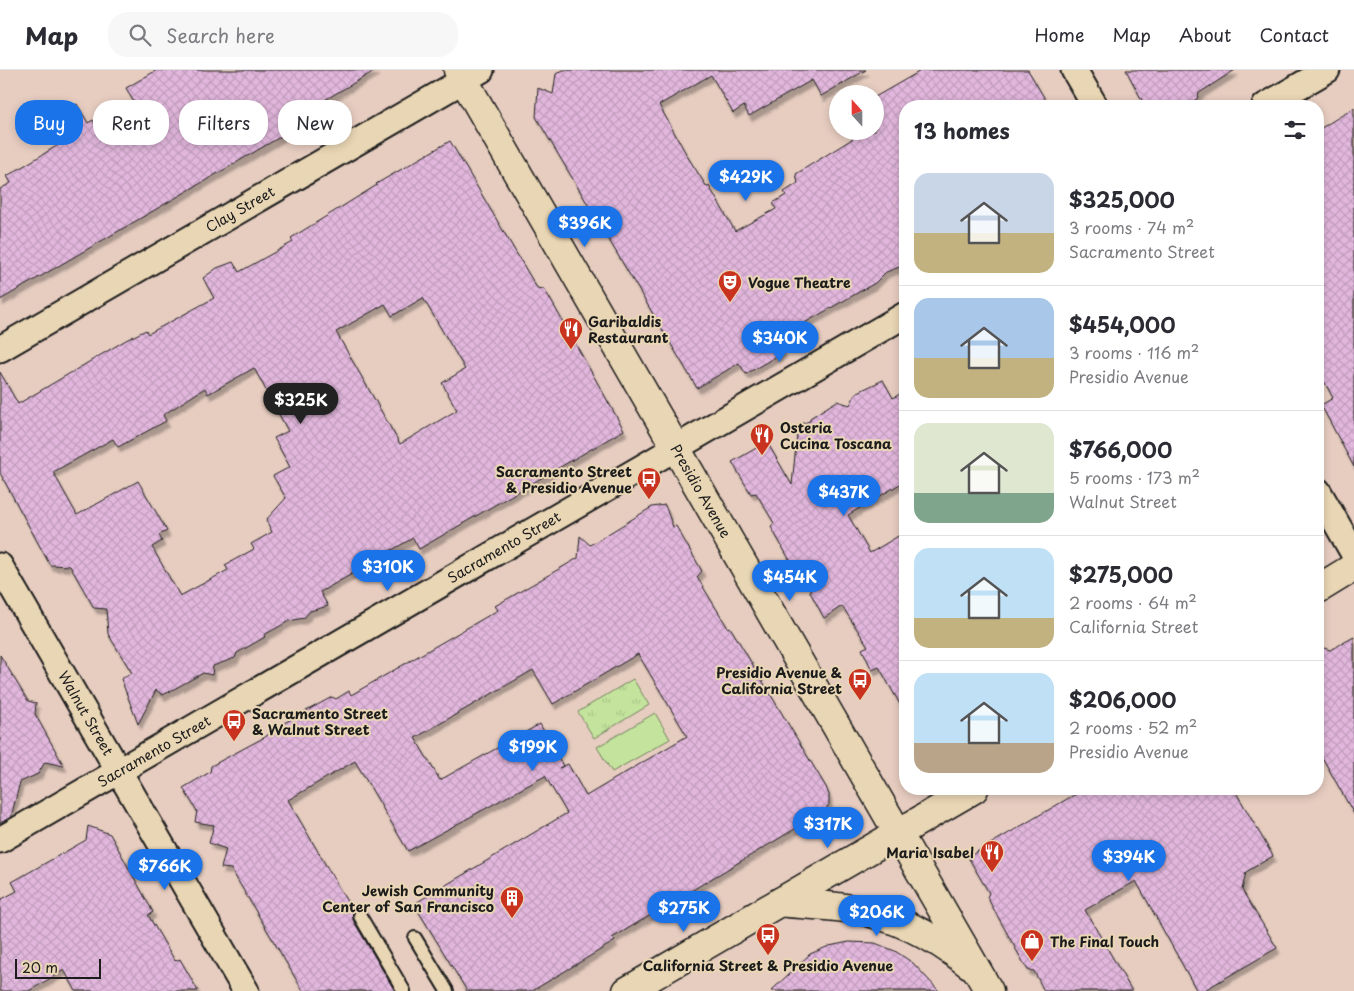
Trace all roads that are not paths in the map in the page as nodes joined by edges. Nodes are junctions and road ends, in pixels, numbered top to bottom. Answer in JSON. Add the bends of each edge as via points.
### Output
{"nodes":[{"id":1,"x":1074,"y":70,"type":"edge"},
{"id":2,"x":1327,"y":70,"type":"edge"},
{"id":3,"x":467,"y":73,"type":"edge"},
{"id":4,"x":1092,"y":100,"type":"edge"},
{"id":5,"x":1275,"y":100,"type":"edge"},
{"id":6,"x":899,"y":317,"type":"edge"},
{"id":7,"x":0,"y":349,"type":"edge"},
{"id":8,"x":676,"y":447,"type":"junction"},
{"id":9,"x":1324,"y":502,"type":"edge"},
{"id":10,"x":1354,"y":554,"type":"edge"},
{"id":11,"x":0,"y":566,"type":"edge"},
{"id":12,"x":1354,"y":567,"type":"edge"},
{"id":13,"x":1324,"y":585,"type":"edge"},
{"id":14,"x":119,"y":771,"type":"junction"},
{"id":15,"x":964,"y":795,"type":"edge"},
{"id":16,"x":898,"y":833,"type":"junction"},
{"id":17,"x":0,"y":840,"type":"edge"},
{"id":18,"x":780,"y":902,"type":"junction"},
{"id":19,"x":360,"y":916,"type":"dead end"},
{"id":20,"x":415,"y":938,"type":"dead end"},
{"id":21,"x":983,"y":981,"type":"edge"},
{"id":22,"x":246,"y":991,"type":"edge"},
{"id":23,"x":404,"y":991,"type":"edge"},
{"id":24,"x":447,"y":991,"type":"edge"},
{"id":25,"x":626,"y":991,"type":"edge"}],
"edges":[{"from":1,"to":4,"type":"street"},
{"from":2,"to":5,"type":"street"},
{"from":3,"to":7,"type":"street","name":"Clay Street"},
{"from":3,"to":8,"type":"street","name":"Presidio Avenue"},
{"from":6,"to":8,"type":"street","name":"Sacramento Street"},
{"from":8,"to":14,"type":"street","name":"Sacramento Street"},
{"from":8,"to":16,"type":"street","name":"Presidio Avenue"},
{"from":9,"to":10,"type":"street"},
{"from":11,"to":14,"type":"street","name":"Walnut Street"},
{"from":12,"to":13,"type":"street"},
{"from":14,"to":17,"type":"street","name":"Sacramento Street"},
{"from":14,"to":22,"type":"street","name":"Walnut Street"},
{"from":15,"to":16,"type":"street"},
{"from":16,"to":18,"type":"street"},
{"from":16,"to":21,"type":"street","name":"Presidio Avenue"},
{"from":18,"to":21,"type":"street","via":[[852,908],[886,917],[935,940]]},
{"from":18,"to":25,"type":"street"},
{"from":19,"to":23,"type":"lane"},
{"from":20,"to":24,"type":"lane"}]}
